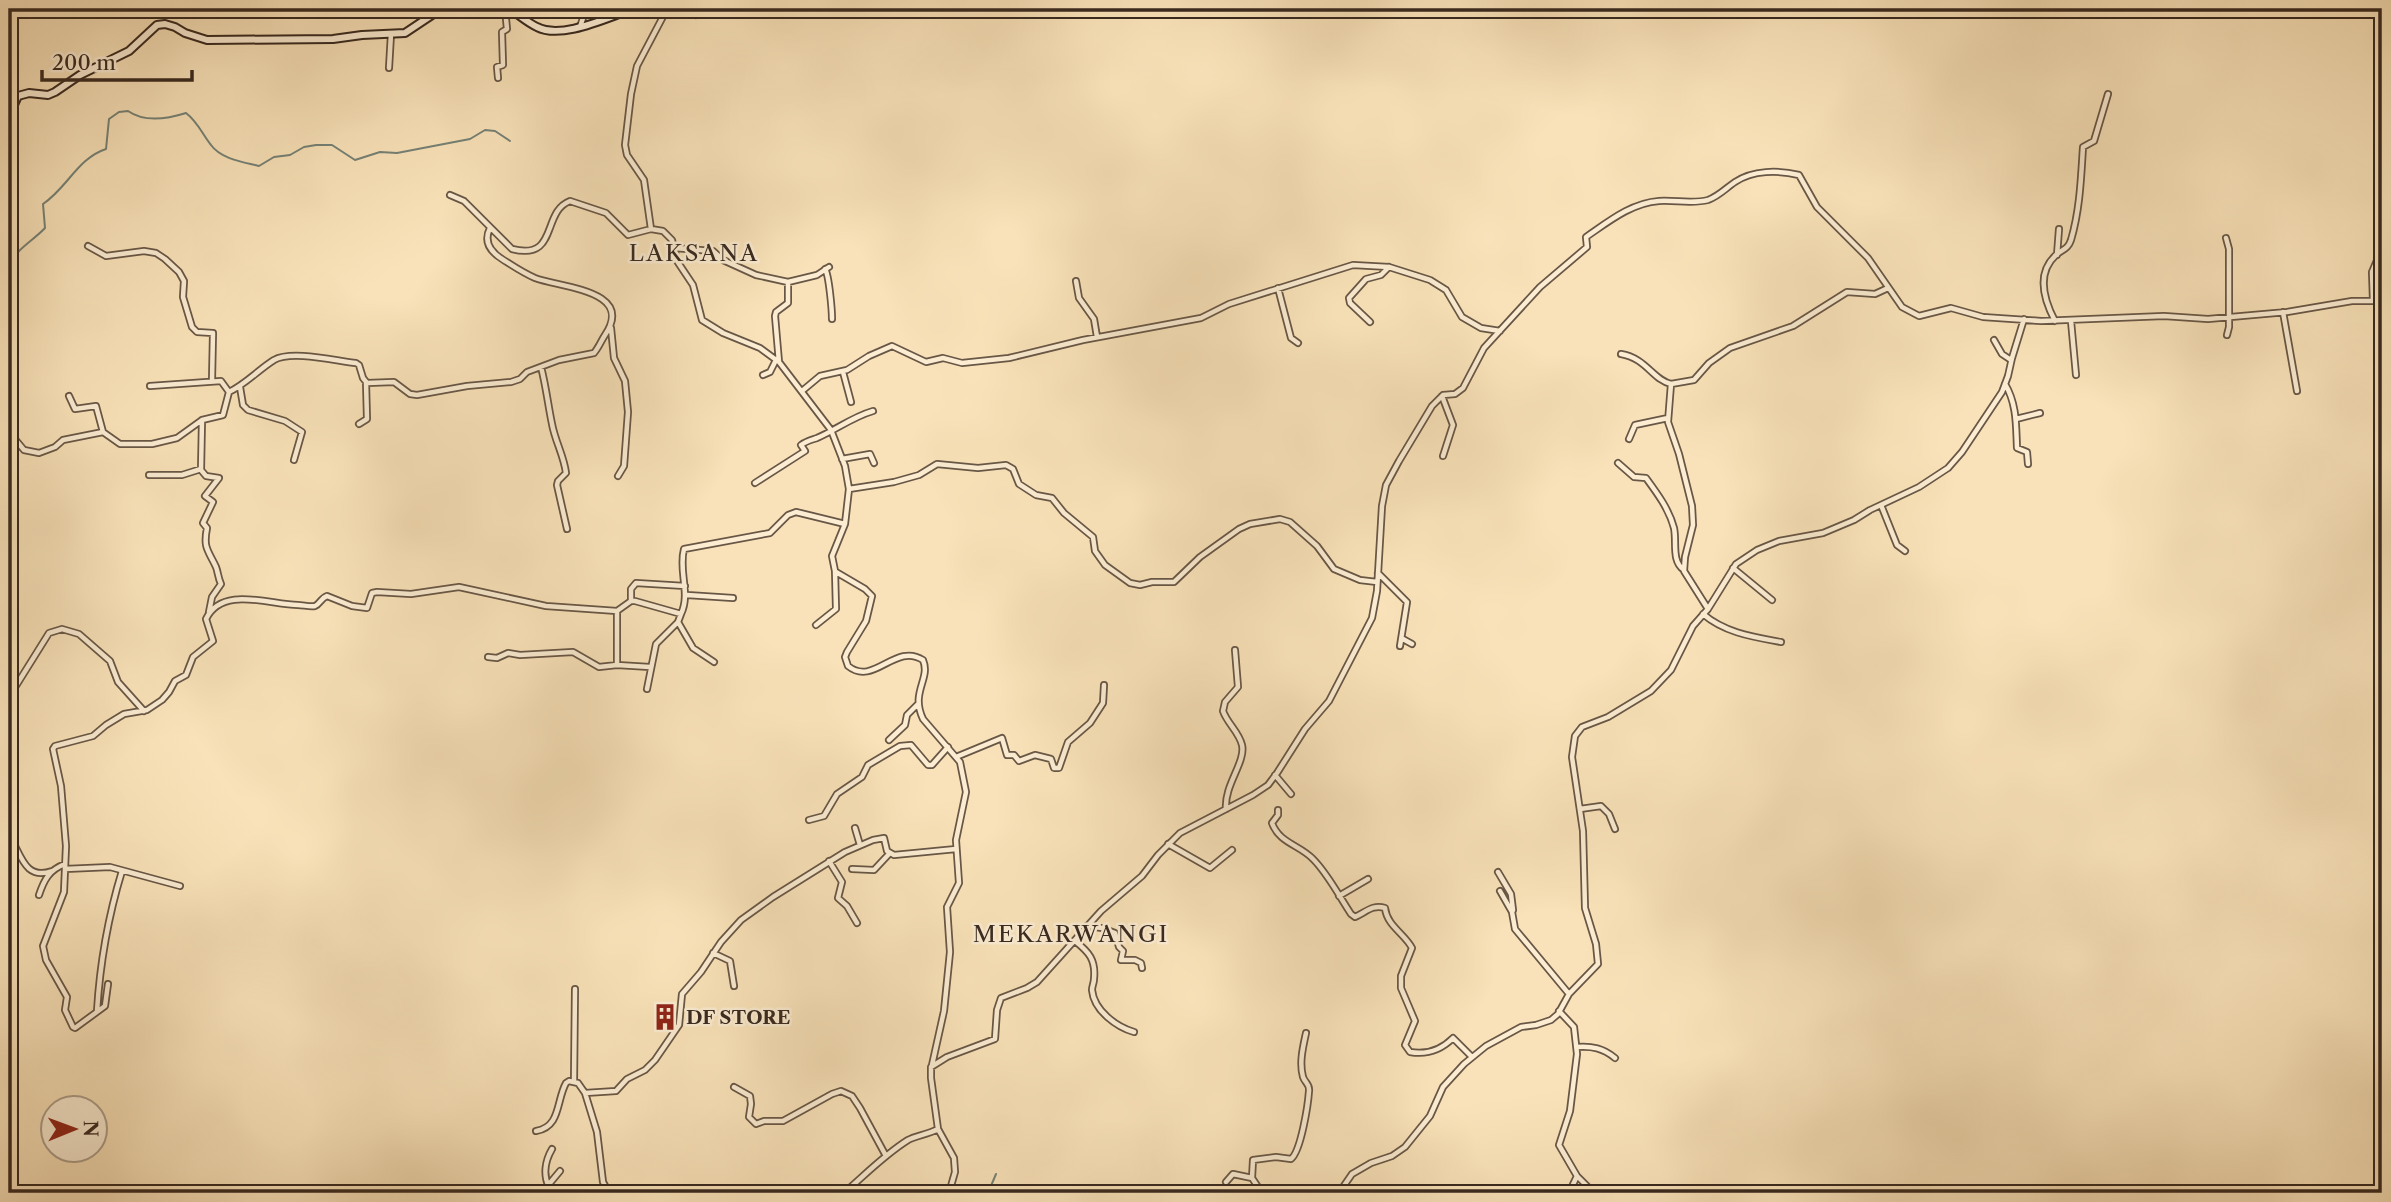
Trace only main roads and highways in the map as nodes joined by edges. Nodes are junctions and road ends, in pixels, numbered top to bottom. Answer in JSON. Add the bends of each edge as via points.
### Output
{"nodes":[{"id":1,"x":441,"y":9,"type":"edge"},
{"id":2,"x":633,"y":9,"type":"edge"},
{"id":3,"x":513,"y":10,"type":"edge"},
{"id":4,"x":9,"y":116,"type":"edge"}],
"edges":[{"from":1,"to":4,"type":"main road","via":[[411,32],[332,39],[207,40],[158,25],[128,51],[55,92],[18,96]]},
{"from":2,"to":3,"type":"main road","via":[[580,27],[550,31]]}]}
